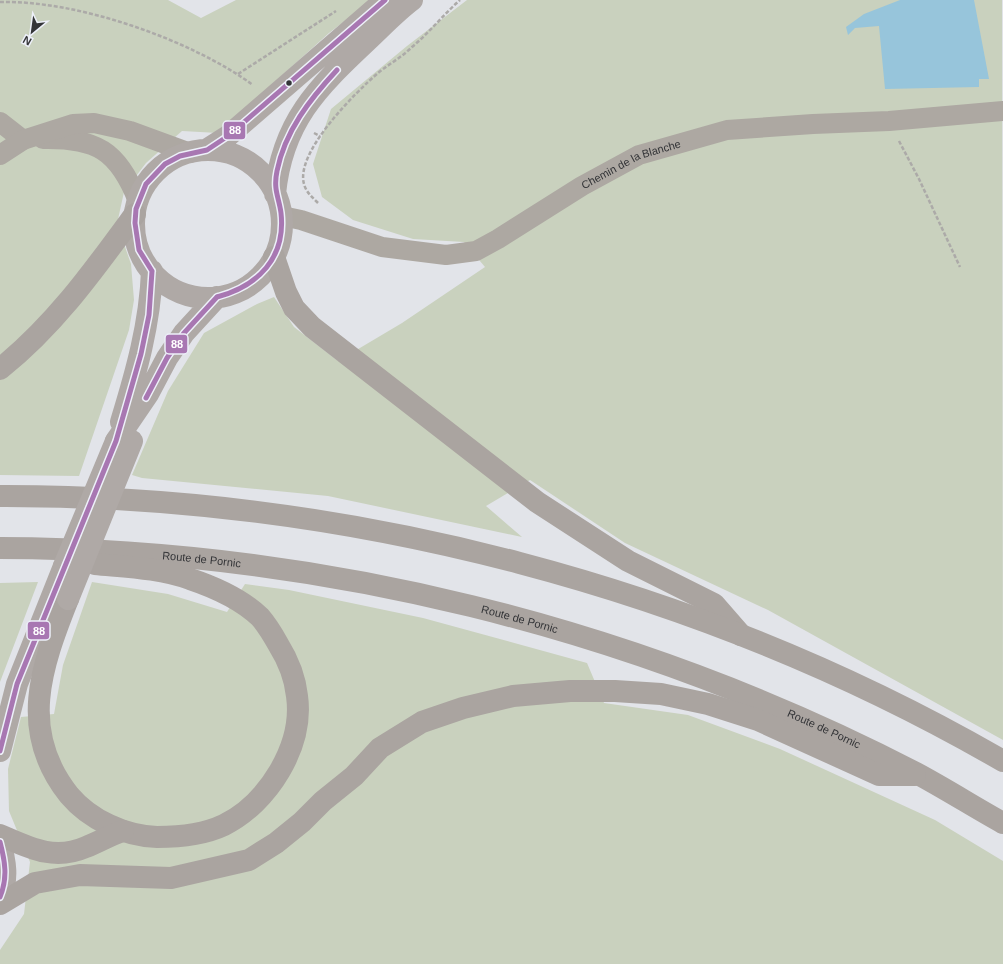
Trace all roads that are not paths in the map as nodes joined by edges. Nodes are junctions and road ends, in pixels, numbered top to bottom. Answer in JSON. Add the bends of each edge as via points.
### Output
{"nodes":[{"id":1,"x":385,"y":0,"type":"edge"},
{"id":2,"x":412,"y":0,"type":"edge"},
{"id":3,"x":1003,"y":111,"type":"edge"},
{"id":4,"x":0,"y":122,"type":"edge"},
{"id":5,"x":23,"y":140,"type":"junction"},
{"id":6,"x":198,"y":152,"type":"junction"},
{"id":7,"x":0,"y":155,"type":"edge"},
{"id":8,"x":275,"y":194,"type":"junction"},
{"id":9,"x":136,"y":207,"type":"junction"},
{"id":10,"x":282,"y":216,"type":"junction"},
{"id":11,"x":274,"y":257,"type":"junction"},
{"id":12,"x":152,"y":271,"type":"junction"},
{"id":13,"x":217,"y":297,"type":"junction"},
{"id":14,"x":0,"y":369,"type":"edge"},
{"id":15,"x":124,"y":441,"type":"junction"},
{"id":16,"x":0,"y":496,"type":"edge"},
{"id":17,"x":0,"y":548,"type":"edge"},
{"id":18,"x":39,"y":548,"type":"junction"},
{"id":19,"x":64,"y":566,"type":"junction"},
{"id":20,"x":68,"y":599,"type":"junction"},
{"id":21,"x":51,"y":621,"type":"junction"},
{"id":22,"x":742,"y":636,"type":"junction"},
{"id":23,"x":17,"y":684,"type":"junction"},
{"id":24,"x":0,"y":712,"type":"edge"},
{"id":25,"x":0,"y":751,"type":"edge"},
{"id":26,"x":1003,"y":762,"type":"edge"},
{"id":27,"x":919,"y":775,"type":"junction"},
{"id":28,"x":1003,"y":823,"type":"edge"},
{"id":29,"x":123,"y":831,"type":"junction"},
{"id":30,"x":0,"y":836,"type":"edge"},
{"id":31,"x":0,"y":842,"type":"edge"},
{"id":32,"x":0,"y":897,"type":"edge"},
{"id":33,"x":0,"y":904,"type":"edge"}],
"edges":[{"from":1,"to":6,"type":"main road","via":[[228,136]]},
{"from":2,"to":8,"type":"main road","via":[[345,62],[307,105],[283,148]]},
{"from":3,"to":10,"type":"street","name":"Chemin de la Blanche","via":[[889,121],[727,130],[639,155],[582,186],[498,240],[476,251],[446,255],[382,247]]},
{"from":4,"to":5,"type":"street"},
{"from":5,"to":6,"type":"street","via":[[73,124],[94,123]]},
{"from":5,"to":7,"type":"street"},
{"from":5,"to":9,"type":"street","via":[[74,140],[88,143],[114,159],[126,174]]},
{"from":6,"to":8,"type":"main road","via":[[230,154],[247,162],[261,173]]},
{"from":6,"to":9,"type":"main road","via":[[178,157],[158,170],[142,190]]},
{"from":8,"to":10,"type":"main road"},
{"from":9,"to":12,"type":"main road","via":[[136,239],[140,252]]},
{"from":9,"to":14,"type":"highway","via":[[92,274],[61,311]]},
{"from":10,"to":11,"type":"main road","via":[[279,244]]},
{"from":11,"to":13,"type":"main road","via":[[252,283],[232,294]]},
{"from":11,"to":22,"type":"highway","via":[[294,308],[312,327],[537,502],[628,561],[714,604]]},
{"from":12,"to":13,"type":"main road","via":[[159,279],[178,291],[199,297]]},
{"from":12,"to":15,"type":"main road","via":[[149,315]]},
{"from":13,"to":15,"type":"main road","via":[[184,333],[167,358]]},
{"from":15,"to":19,"type":"main road","bridge":true},
{"from":15,"to":20,"type":"main road","bridge":true},
{"from":16,"to":22,"type":"highway","via":[[52,496],[172,503],[245,511],[398,536],[555,574],[622,594]]},
{"from":17,"to":18,"type":"highway","name":"Route de Pornic"},
{"from":18,"to":27,"type":"highway","name":"Route de Pornic","via":[[131,552],[270,567],[368,584],[507,615],[625,650],[708,680],[783,710]]},
{"from":18,"to":29,"type":"highway","via":[[60,559],[171,573],[227,594],[260,618],[285,655],[293,675],[297,717],[292,740],[280,770],[259,798],[225,824],[192,835],[147,836]]},
{"from":19,"to":20,"type":"main road"},
{"from":19,"to":21,"type":"main road"},
{"from":20,"to":21,"type":"highway"},
{"from":21,"to":23,"type":"main road"},
{"from":21,"to":29,"type":"highway","via":[[38,716],[41,740],[48,763],[73,800],[104,823]]},
{"from":22,"to":26,"type":"highway","via":[[885,699]]},
{"from":23,"to":24,"type":"main road"},
{"from":23,"to":25,"type":"main road"},
{"from":27,"to":28,"type":"highway","name":"Route de Pornic"},
{"from":27,"to":33,"type":"highway","via":[[879,775],[758,720],[708,704],[661,694],[570,691],[513,696],[463,708],[422,722],[380,748],[354,776],[302,822],[249,860],[171,878],[80,875],[35,883]]},
{"from":29,"to":30,"type":"highway","via":[[62,854],[41,852]]},
{"from":31,"to":32,"type":"main road","via":[[6,860],[6,877]]}]}
